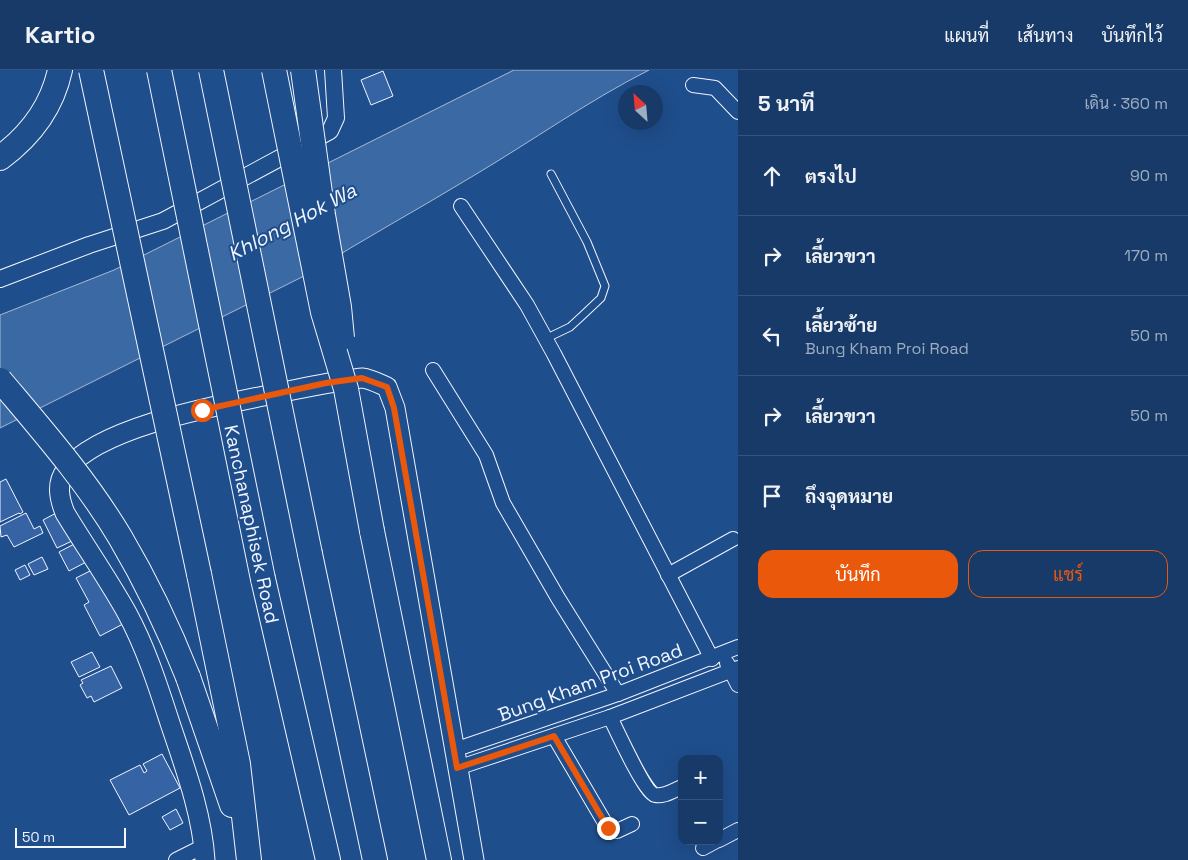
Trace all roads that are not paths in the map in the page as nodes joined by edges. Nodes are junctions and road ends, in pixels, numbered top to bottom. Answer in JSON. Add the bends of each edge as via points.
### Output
{"nodes":[{"id":1,"x":60,"y":70,"type":"edge"},
{"id":2,"x":91,"y":70,"type":"edge"},
{"id":3,"x":159,"y":70,"type":"edge"},
{"id":4,"x":211,"y":70,"type":"edge"},
{"id":5,"x":274,"y":70,"type":"edge"},
{"id":6,"x":303,"y":70,"type":"edge"},
{"id":7,"x":333,"y":70,"type":"edge"},
{"id":8,"x":693,"y":85,"type":"dead end"},
{"id":9,"x":738,"y":112,"type":"edge"},
{"id":10,"x":0,"y":158,"type":"edge"},
{"id":11,"x":551,"y":174,"type":"dead end"},
{"id":12,"x":462,"y":206,"type":"dead end"},
{"id":13,"x":0,"y":278,"type":"edge"},
{"id":14,"x":545,"y":339,"type":"junction"},
{"id":15,"x":433,"y":370,"type":"dead end"},
{"id":16,"x":0,"y":380,"type":"edge"},
{"id":17,"x":346,"y":389,"type":"junction"},
{"id":18,"x":733,"y":539,"type":"dead end"},
{"id":19,"x":668,"y":575,"type":"junction"},
{"id":20,"x":738,"y":648,"type":"edge"},
{"id":21,"x":717,"y":656,"type":"junction"},
{"id":22,"x":734,"y":670,"type":"edge"},
{"id":23,"x":738,"y":685,"type":"edge"},
{"id":24,"x":618,"y":694,"type":"junction"},
{"id":25,"x":610,"y":717,"type":"junction"},
{"id":26,"x":554,"y":736,"type":"junction"},
{"id":27,"x":456,"y":759,"type":"junction"},
{"id":28,"x":678,"y":789,"type":"edge"},
{"id":29,"x":632,"y":824,"type":"dead end"},
{"id":30,"x":738,"y":830,"type":"edge"},
{"id":31,"x":723,"y":838,"type":"edge"},
{"id":32,"x":709,"y":845,"type":"edge"},
{"id":33,"x":704,"y":848,"type":"dead end"},
{"id":34,"x":205,"y":853,"type":"edge"},
{"id":35,"x":248,"y":854,"type":"edge"},
{"id":36,"x":176,"y":860,"type":"edge"},
{"id":37,"x":328,"y":860,"type":"edge"},
{"id":38,"x":375,"y":860,"type":"edge"},
{"id":39,"x":440,"y":860,"type":"edge"},
{"id":40,"x":474,"y":860,"type":"edge"}],
"edges":[{"from":1,"to":10,"type":"highway","via":[[46,109],[20,141]]},
{"from":2,"to":35,"type":"highway","bridge":true,"via":[[238,764]]},
{"from":3,"to":37,"type":"highway","name":"Kanchanaphisek Road","bridge":true,"via":[[263,579]]},
{"from":4,"to":38,"type":"highway","bridge":true},
{"from":5,"to":17,"type":"highway","bridge":true,"via":[[323,312]]},
{"from":6,"to":17,"type":"highway","bridge":true,"via":[[322,215],[339,307]]},
{"from":7,"to":13,"type":"street","via":[[336,118],[330,131],[163,221]]},
{"from":8,"to":9,"type":"street","via":[[715,88]]},
{"from":11,"to":14,"type":"lane","via":[[587,242],[605,286],[601,298],[583,316],[570,327]]},
{"from":12,"to":14,"type":"street","via":[[527,305]]},
{"from":14,"to":19,"type":"street"},
{"from":15,"to":24,"type":"street","via":[[486,455],[502,503]]},
{"from":16,"to":35,"type":"highway","bridge":true,"via":[[60,450],[91,493],[119,536],[163,619],[188,677]]},
{"from":17,"to":39,"type":"highway","bridge":true},
{"from":18,"to":19,"type":"street"},
{"from":19,"to":21,"type":"street"},
{"from":20,"to":21,"type":"street","name":"Bung Kham Proi Road"},
{"from":21,"to":22,"type":"street"},
{"from":21,"to":24,"type":"street","name":"Bung Kham Proi Road"},
{"from":22,"to":23,"type":"street"},
{"from":22,"to":25,"type":"street","name":"Bung Kham Proi Road"},
{"from":24,"to":27,"type":"street","name":"Bung Kham Proi Road"},
{"from":25,"to":26,"type":"street","name":"Bung Kham Proi Road"},
{"from":25,"to":28,"type":"street","via":[[651,793],[657,796]]},
{"from":26,"to":27,"type":"street","name":"Bung Kham Proi Road"},
{"from":26,"to":29,"type":"street","via":[[607,827],[617,831]]},
{"from":27,"to":34,"type":"main road","via":[[394,408],[387,387],[362,378],[326,383],[202,410],[108,439],[83,454],[66,471],[59,487],[59,499],[128,614],[142,645],[185,768]]},
{"from":27,"to":40,"type":"main road"},
{"from":30,"to":31,"type":"street"},
{"from":32,"to":33,"type":"street"},
{"from":34,"to":36,"type":"street"}]}
